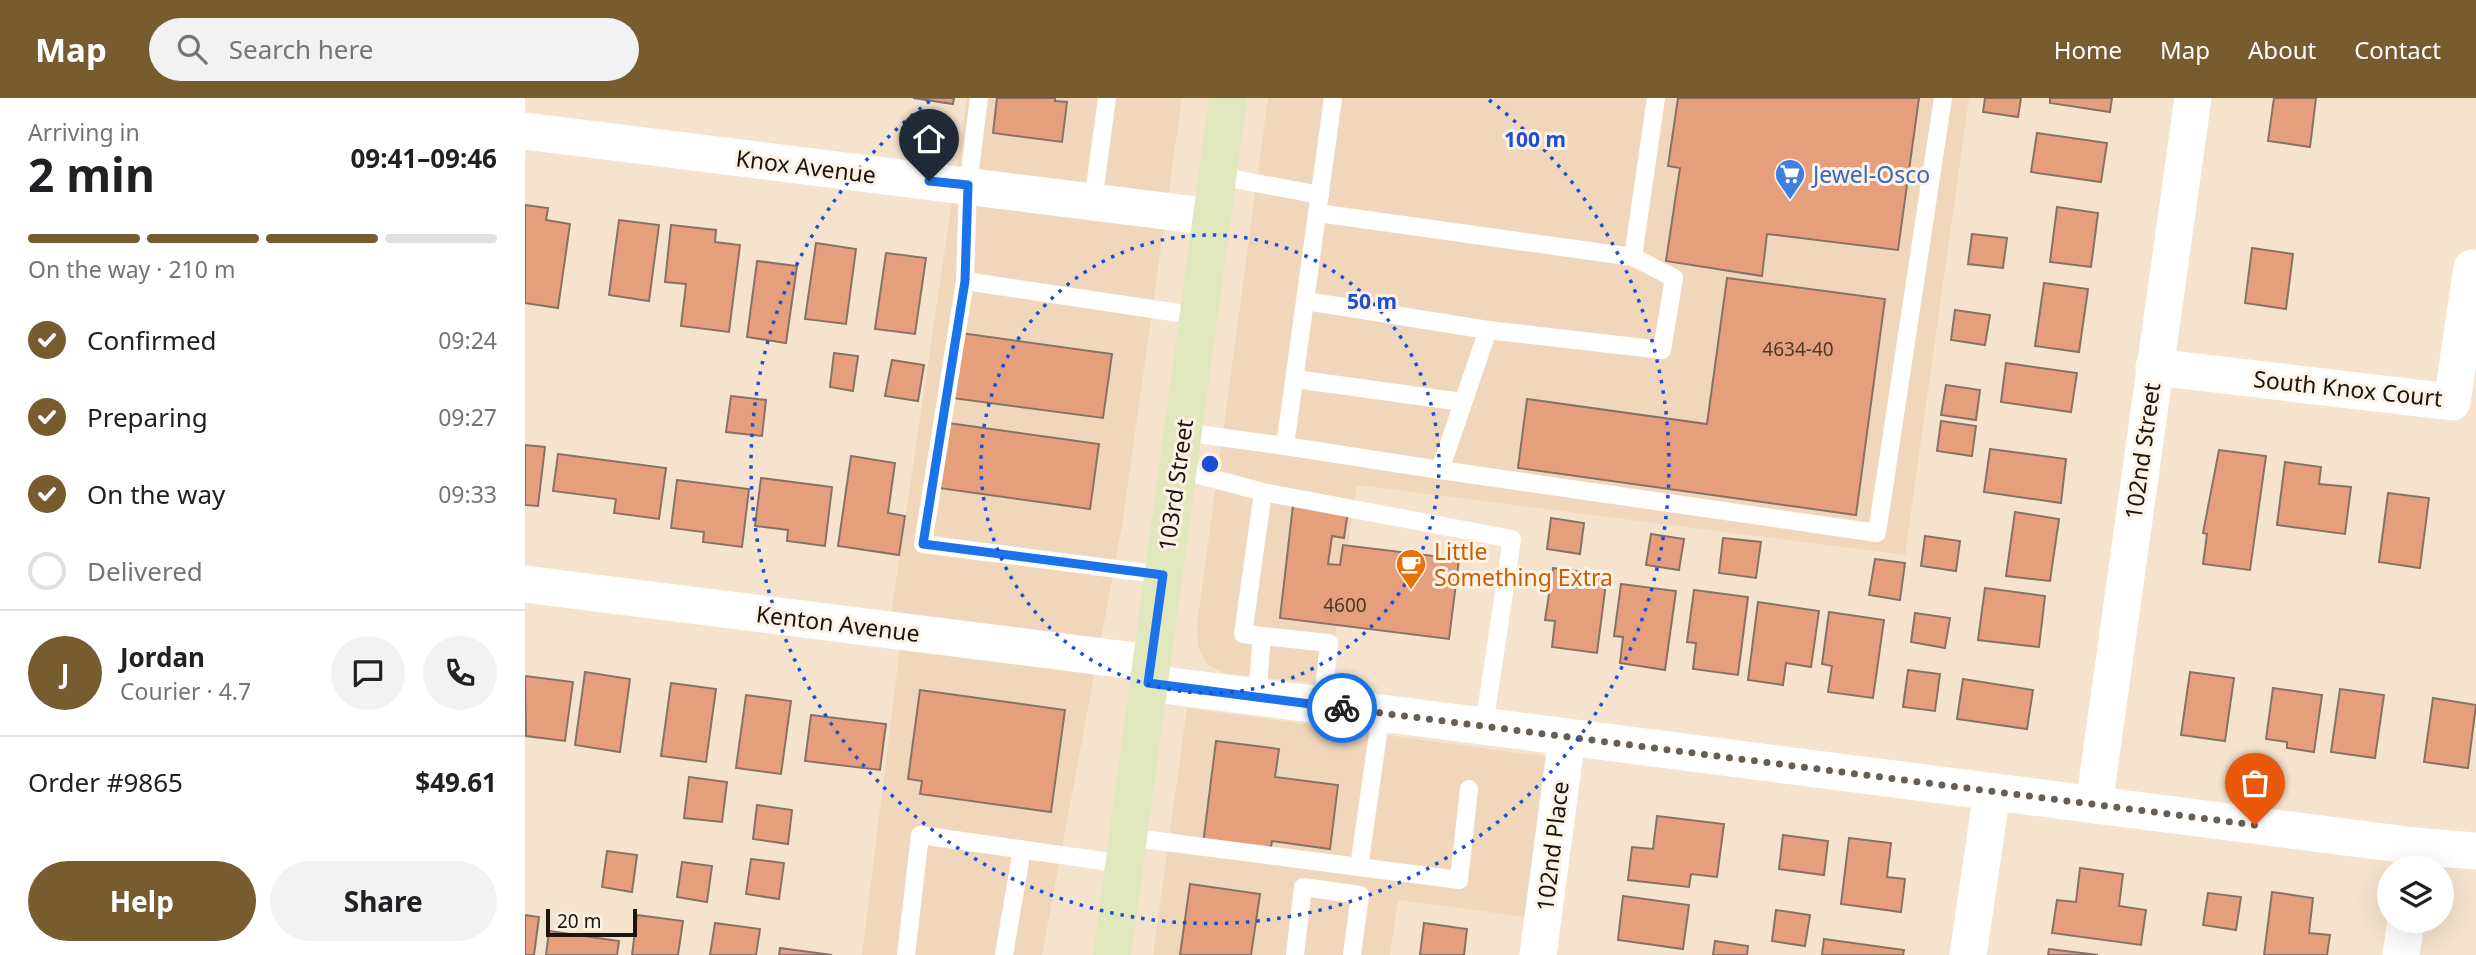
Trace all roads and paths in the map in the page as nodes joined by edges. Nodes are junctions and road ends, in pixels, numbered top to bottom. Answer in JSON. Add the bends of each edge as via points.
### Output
{"nodes":[{"id":1,"x":978,"y":98,"type":"edge"},
{"id":2,"x":1107,"y":98,"type":"edge"},
{"id":3,"x":1228,"y":98,"type":"edge"},
{"id":4,"x":1333,"y":98,"type":"edge"},
{"id":5,"x":1656,"y":98,"type":"edge"},
{"id":6,"x":1943,"y":98,"type":"edge"},
{"id":7,"x":2193,"y":98,"type":"edge"},
{"id":8,"x":525,"y":131,"type":"edge"},
{"id":9,"x":1218,"y":176,"type":"junction"},
{"id":10,"x":968,"y":185,"type":"junction"},
{"id":11,"x":1320,"y":195,"type":"junction"},
{"id":12,"x":1093,"y":202,"type":"junction"},
{"id":13,"x":1318,"y":213,"type":"junction"},
{"id":14,"x":1212,"y":217,"type":"junction"},
{"id":15,"x":1633,"y":257,"type":"junction"},
{"id":16,"x":2472,"y":268,"type":"dead end"},
{"id":17,"x":965,"y":281,"type":"junction"},
{"id":18,"x":1305,"y":301,"type":"junction"},
{"id":19,"x":1199,"y":316,"type":"junction"},
{"id":20,"x":1488,"y":330,"type":"junction"},
{"id":21,"x":2154,"y":366,"type":"junction"},
{"id":22,"x":1295,"y":379,"type":"junction"},
{"id":23,"x":1462,"y":402,"type":"junction"},
{"id":24,"x":1183,"y":432,"type":"junction"},
{"id":25,"x":1285,"y":446,"type":"junction"},
{"id":26,"x":1177,"y":469,"type":"junction"},
{"id":27,"x":1440,"y":470,"type":"junction"},
{"id":28,"x":1263,"y":492,"type":"junction"},
{"id":29,"x":1163,"y":575,"type":"junction"},
{"id":30,"x":525,"y":583,"type":"edge"},
{"id":31,"x":1262,"y":636,"type":"junction"},
{"id":32,"x":1149,"y":673,"type":"junction"},
{"id":33,"x":1257,"y":697,"type":"junction"},
{"id":34,"x":1322,"y":706,"type":"junction"},
{"id":35,"x":1381,"y":713,"type":"junction"},
{"id":36,"x":1484,"y":726,"type":"junction"},
{"id":37,"x":1567,"y":737,"type":"junction"},
{"id":38,"x":1469,"y":789,"type":"dead end"},
{"id":39,"x":1992,"y":792,"type":"junction"},
{"id":40,"x":2094,"y":805,"type":"junction"},
{"id":41,"x":1021,"y":849,"type":"junction"},
{"id":42,"x":1125,"y":850,"type":"junction"},
{"id":43,"x":2476,"y":851,"type":"edge"},
{"id":44,"x":2408,"y":856,"type":"edge"},
{"id":45,"x":2424,"y":856,"type":"edge"},
{"id":46,"x":1359,"y":867,"type":"junction"},
{"id":47,"x":2404,"y":933,"type":"edge"},
{"id":48,"x":906,"y":955,"type":"edge"},
{"id":49,"x":1004,"y":955,"type":"edge"},
{"id":50,"x":1112,"y":955,"type":"edge"},
{"id":51,"x":1295,"y":955,"type":"edge"},
{"id":52,"x":1352,"y":955,"type":"edge"},
{"id":53,"x":1538,"y":955,"type":"edge"},
{"id":54,"x":1968,"y":955,"type":"edge"},
{"id":55,"x":2401,"y":955,"type":"edge"}],
"edges":[{"from":1,"to":10,"type":"lane"},
{"from":2,"to":12,"type":"lane"},
{"from":3,"to":9,"type":"main road","name":"103rd Street"},
{"from":4,"to":11,"type":"lane"},
{"from":5,"to":15,"type":"lane"},
{"from":6,"to":27,"type":"lane","via":[[1877,533]]},
{"from":7,"to":21,"type":"street","name":"102nd Street"},
{"from":8,"to":10,"type":"street","name":"Knox Avenue"},
{"from":9,"to":11,"type":"lane"},
{"from":9,"to":14,"type":"main road","name":"103rd Street"},
{"from":10,"to":12,"type":"street","name":"Knox Avenue"},
{"from":10,"to":17,"type":"lane"},
{"from":11,"to":13,"type":"lane"},
{"from":12,"to":14,"type":"street","name":"Knox Avenue"},
{"from":13,"to":15,"type":"lane"},
{"from":13,"to":18,"type":"lane"},
{"from":14,"to":19,"type":"main road","name":"103rd Street"},
{"from":15,"to":20,"type":"lane","via":[[1674,278],[1662,350]]},
{"from":16,"to":21,"type":"street","name":"South Knox Court","via":[[2452,402]]},
{"from":17,"to":19,"type":"lane"},
{"from":17,"to":29,"type":"lane","via":[[923,544]]},
{"from":18,"to":20,"type":"lane"},
{"from":18,"to":22,"type":"lane"},
{"from":19,"to":24,"type":"main road","name":"103rd Street"},
{"from":20,"to":23,"type":"lane"},
{"from":21,"to":40,"type":"street","name":"102nd Street"},
{"from":22,"to":23,"type":"lane"},
{"from":22,"to":25,"type":"lane"},
{"from":23,"to":27,"type":"lane"},
{"from":24,"to":25,"type":"lane"},
{"from":24,"to":26,"type":"main road","name":"103rd Street"},
{"from":25,"to":27,"type":"lane"},
{"from":26,"to":28,"type":"lane"},
{"from":26,"to":29,"type":"main road","name":"103rd Street"},
{"from":28,"to":31,"type":"lane","via":[[1243,634]]},
{"from":28,"to":36,"type":"lane","via":[[1512,539]]},
{"from":29,"to":32,"type":"main road","name":"103rd Street"},
{"from":30,"to":32,"type":"street","name":"Kenton Avenue"},
{"from":31,"to":33,"type":"lane"},
{"from":31,"to":34,"type":"lane","via":[[1329,643]]},
{"from":32,"to":33,"type":"street","name":"Kenton Avenue"},
{"from":32,"to":42,"type":"main road","name":"103rd Street"},
{"from":33,"to":34,"type":"street","name":"Kenton Avenue"},
{"from":34,"to":35,"type":"street","name":"Kenton Avenue"},
{"from":35,"to":36,"type":"street","name":"Kenton Avenue"},
{"from":35,"to":46,"type":"lane"},
{"from":36,"to":37,"type":"street","name":"Kenton Avenue"},
{"from":37,"to":39,"type":"street","name":"Kenton Avenue"},
{"from":37,"to":53,"type":"street","name":"102nd Place"},
{"from":38,"to":46,"type":"lane","via":[[1459,880]]},
{"from":39,"to":40,"type":"street","name":"Kenton Avenue"},
{"from":39,"to":54,"type":"street"},
{"from":40,"to":44,"type":"street","name":"Kenton Avenue"},
{"from":41,"to":42,"type":"lane"},
{"from":41,"to":48,"type":"lane","via":[[920,835]]},
{"from":41,"to":49,"type":"lane"},
{"from":42,"to":46,"type":"lane"},
{"from":42,"to":50,"type":"main road","name":"103rd Street"},
{"from":43,"to":45,"type":"street","name":"Kenton Avenue"},
{"from":47,"to":55,"type":"street"},
{"from":51,"to":52,"type":"lane","via":[[1303,887],[1360,895]]}]}
